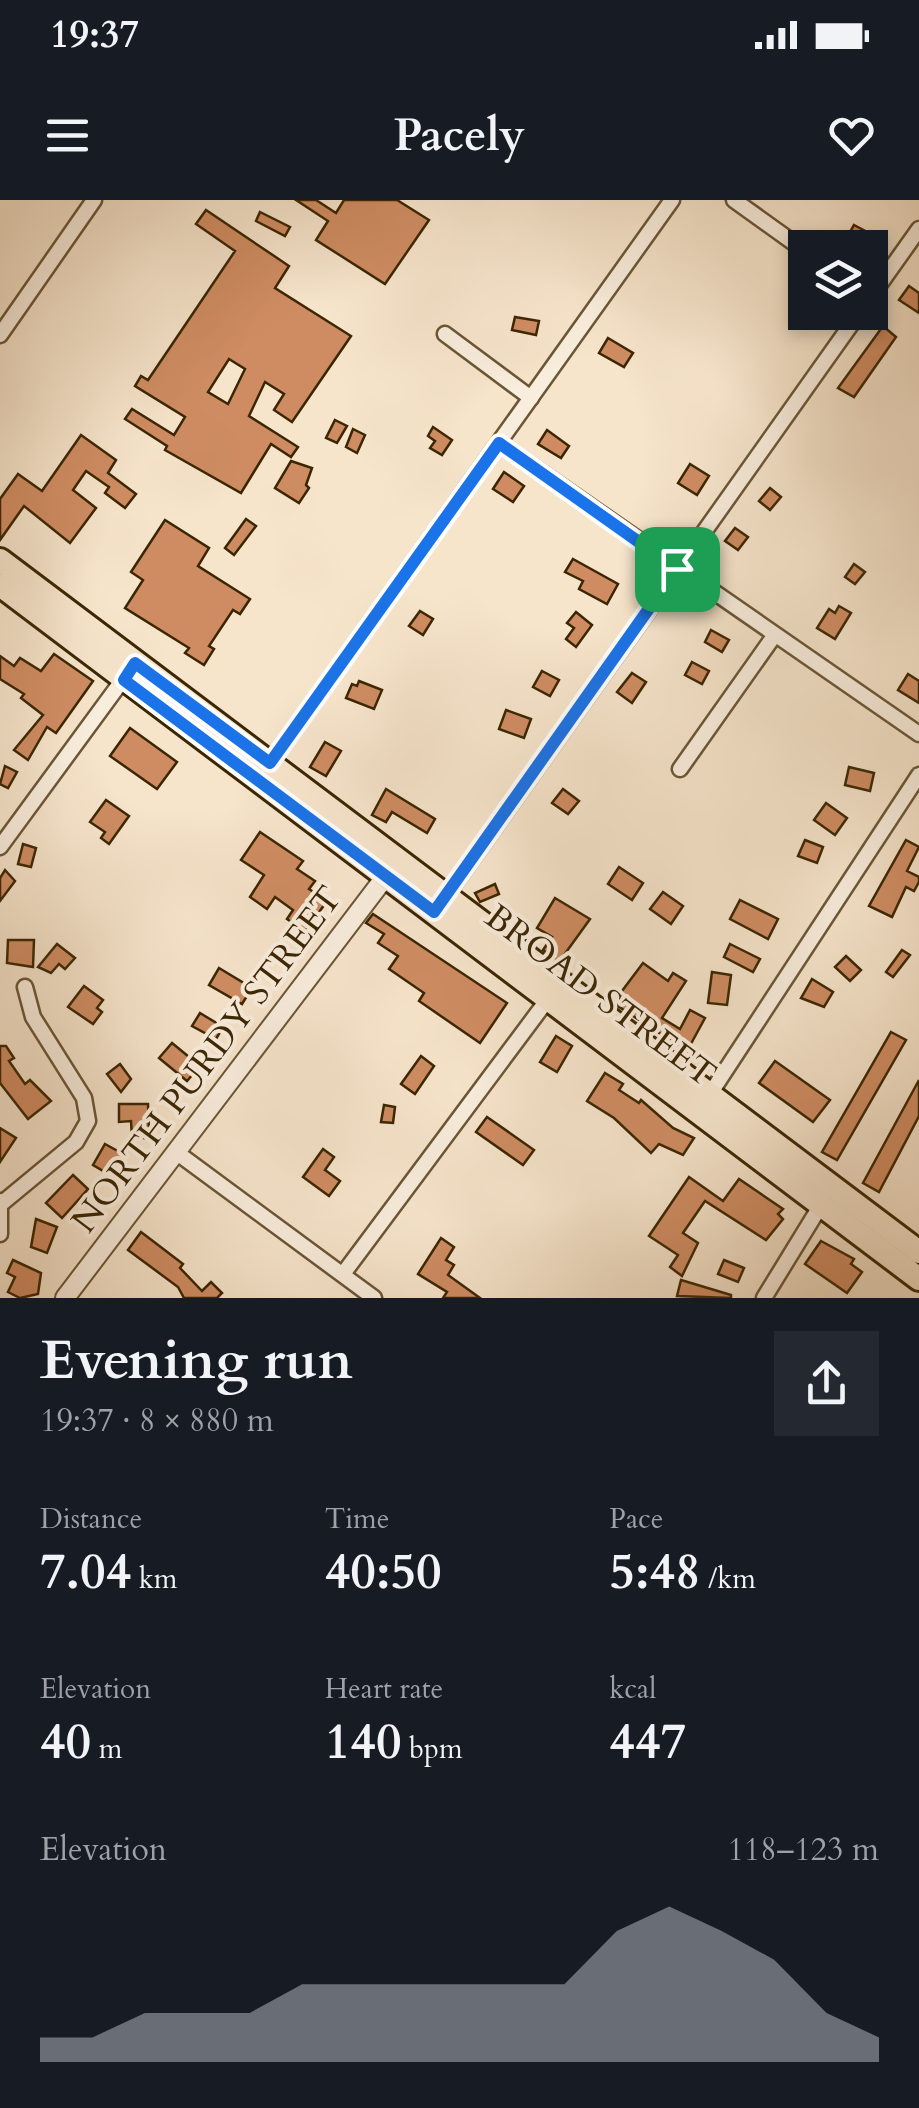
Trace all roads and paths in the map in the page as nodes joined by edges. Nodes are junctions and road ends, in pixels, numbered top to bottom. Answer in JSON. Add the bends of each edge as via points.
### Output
{"nodes":[{"id":1,"x":94,"y":200,"type":"edge"},
{"id":2,"x":672,"y":200,"type":"edge"},
{"id":3,"x":734,"y":200,"type":"edge"},
{"id":4,"x":919,"y":229,"type":"edge"},
{"id":5,"x":788,"y":238,"type":"edge"},
{"id":6,"x":888,"y":273,"type":"edge"},
{"id":7,"x":847,"y":330,"type":"edge"},
{"id":8,"x":445,"y":334,"type":"dead end"},
{"id":9,"x":0,"y":335,"type":"edge"},
{"id":10,"x":531,"y":398,"type":"junction"},
{"id":11,"x":499,"y":443,"type":"junction"},
{"id":12,"x":0,"y":560,"type":"edge"},
{"id":13,"x":677,"y":569,"type":"junction"},
{"id":14,"x":3,"y":593,"type":"edge"},
{"id":15,"x":774,"y":636,"type":"junction"},
{"id":16,"x":129,"y":672,"type":"junction"},
{"id":17,"x":919,"y":734,"type":"edge"},
{"id":18,"x":270,"y":763,"type":"junction"},
{"id":19,"x":680,"y":769,"type":"dead end"},
{"id":20,"x":919,"y":776,"type":"edge"},
{"id":21,"x":0,"y":846,"type":"edge"},
{"id":22,"x":392,"y":867,"type":"junction"},
{"id":23,"x":440,"y":904,"type":"junction"},
{"id":24,"x":26,"y":986,"type":"dead end"},
{"id":25,"x":548,"y":999,"type":"junction"},
{"id":26,"x":710,"y":1094,"type":"junction"},
{"id":27,"x":176,"y":1152,"type":"junction"},
{"id":28,"x":0,"y":1202,"type":"edge"},
{"id":29,"x":821,"y":1205,"type":"junction"},
{"id":30,"x":0,"y":1234,"type":"edge"},
{"id":31,"x":919,"y":1252,"type":"edge"},
{"id":32,"x":343,"y":1274,"type":"junction"},
{"id":33,"x":919,"y":1279,"type":"edge"},
{"id":34,"x":65,"y":1298,"type":"edge"},
{"id":35,"x":374,"y":1298,"type":"edge"},
{"id":36,"x":764,"y":1298,"type":"edge"}],
"edges":[{"from":1,"to":9,"type":"street"},
{"from":2,"to":10,"type":"street"},
{"from":3,"to":5,"type":"street"},
{"from":4,"to":6,"type":"street"},
{"from":7,"to":13,"type":"street"},
{"from":8,"to":10,"type":"street"},
{"from":10,"to":11,"type":"street"},
{"from":11,"to":13,"type":"street"},
{"from":11,"to":18,"type":"street"},
{"from":12,"to":16,"type":"main road","name":"BROAD STREET"},
{"from":13,"to":15,"type":"street"},
{"from":13,"to":23,"type":"street"},
{"from":14,"to":16,"type":"main road","name":"BROAD STREET"},
{"from":15,"to":17,"type":"street"},
{"from":15,"to":19,"type":"street"},
{"from":16,"to":18,"type":"main road","name":"BROAD STREET"},
{"from":16,"to":21,"type":"street"},
{"from":16,"to":22,"type":"main road","name":"BROAD STREET"},
{"from":18,"to":22,"type":"main road","name":"BROAD STREET"},
{"from":20,"to":26,"type":"street"},
{"from":22,"to":23,"type":"main road","name":"BROAD STREET"},
{"from":22,"to":27,"type":"street","name":"NORTH PURDY STREET"},
{"from":23,"to":25,"type":"main road","name":"BROAD STREET"},
{"from":23,"to":26,"type":"main road","name":"BROAD STREET"},
{"from":24,"to":28,"type":"street","via":[[33,1017],[84,1098],[88,1121],[76,1142]]},
{"from":25,"to":29,"type":"main road","name":"BROAD STREET"},
{"from":25,"to":32,"type":"street"},
{"from":26,"to":31,"type":"main road","name":"BROAD STREET"},
{"from":27,"to":32,"type":"street"},
{"from":27,"to":34,"type":"street","name":"NORTH PURDY STREET"},
{"from":28,"to":30,"type":"street"},
{"from":29,"to":33,"type":"main road","name":"BROAD STREET"},
{"from":29,"to":36,"type":"street"},
{"from":32,"to":35,"type":"street"}]}
